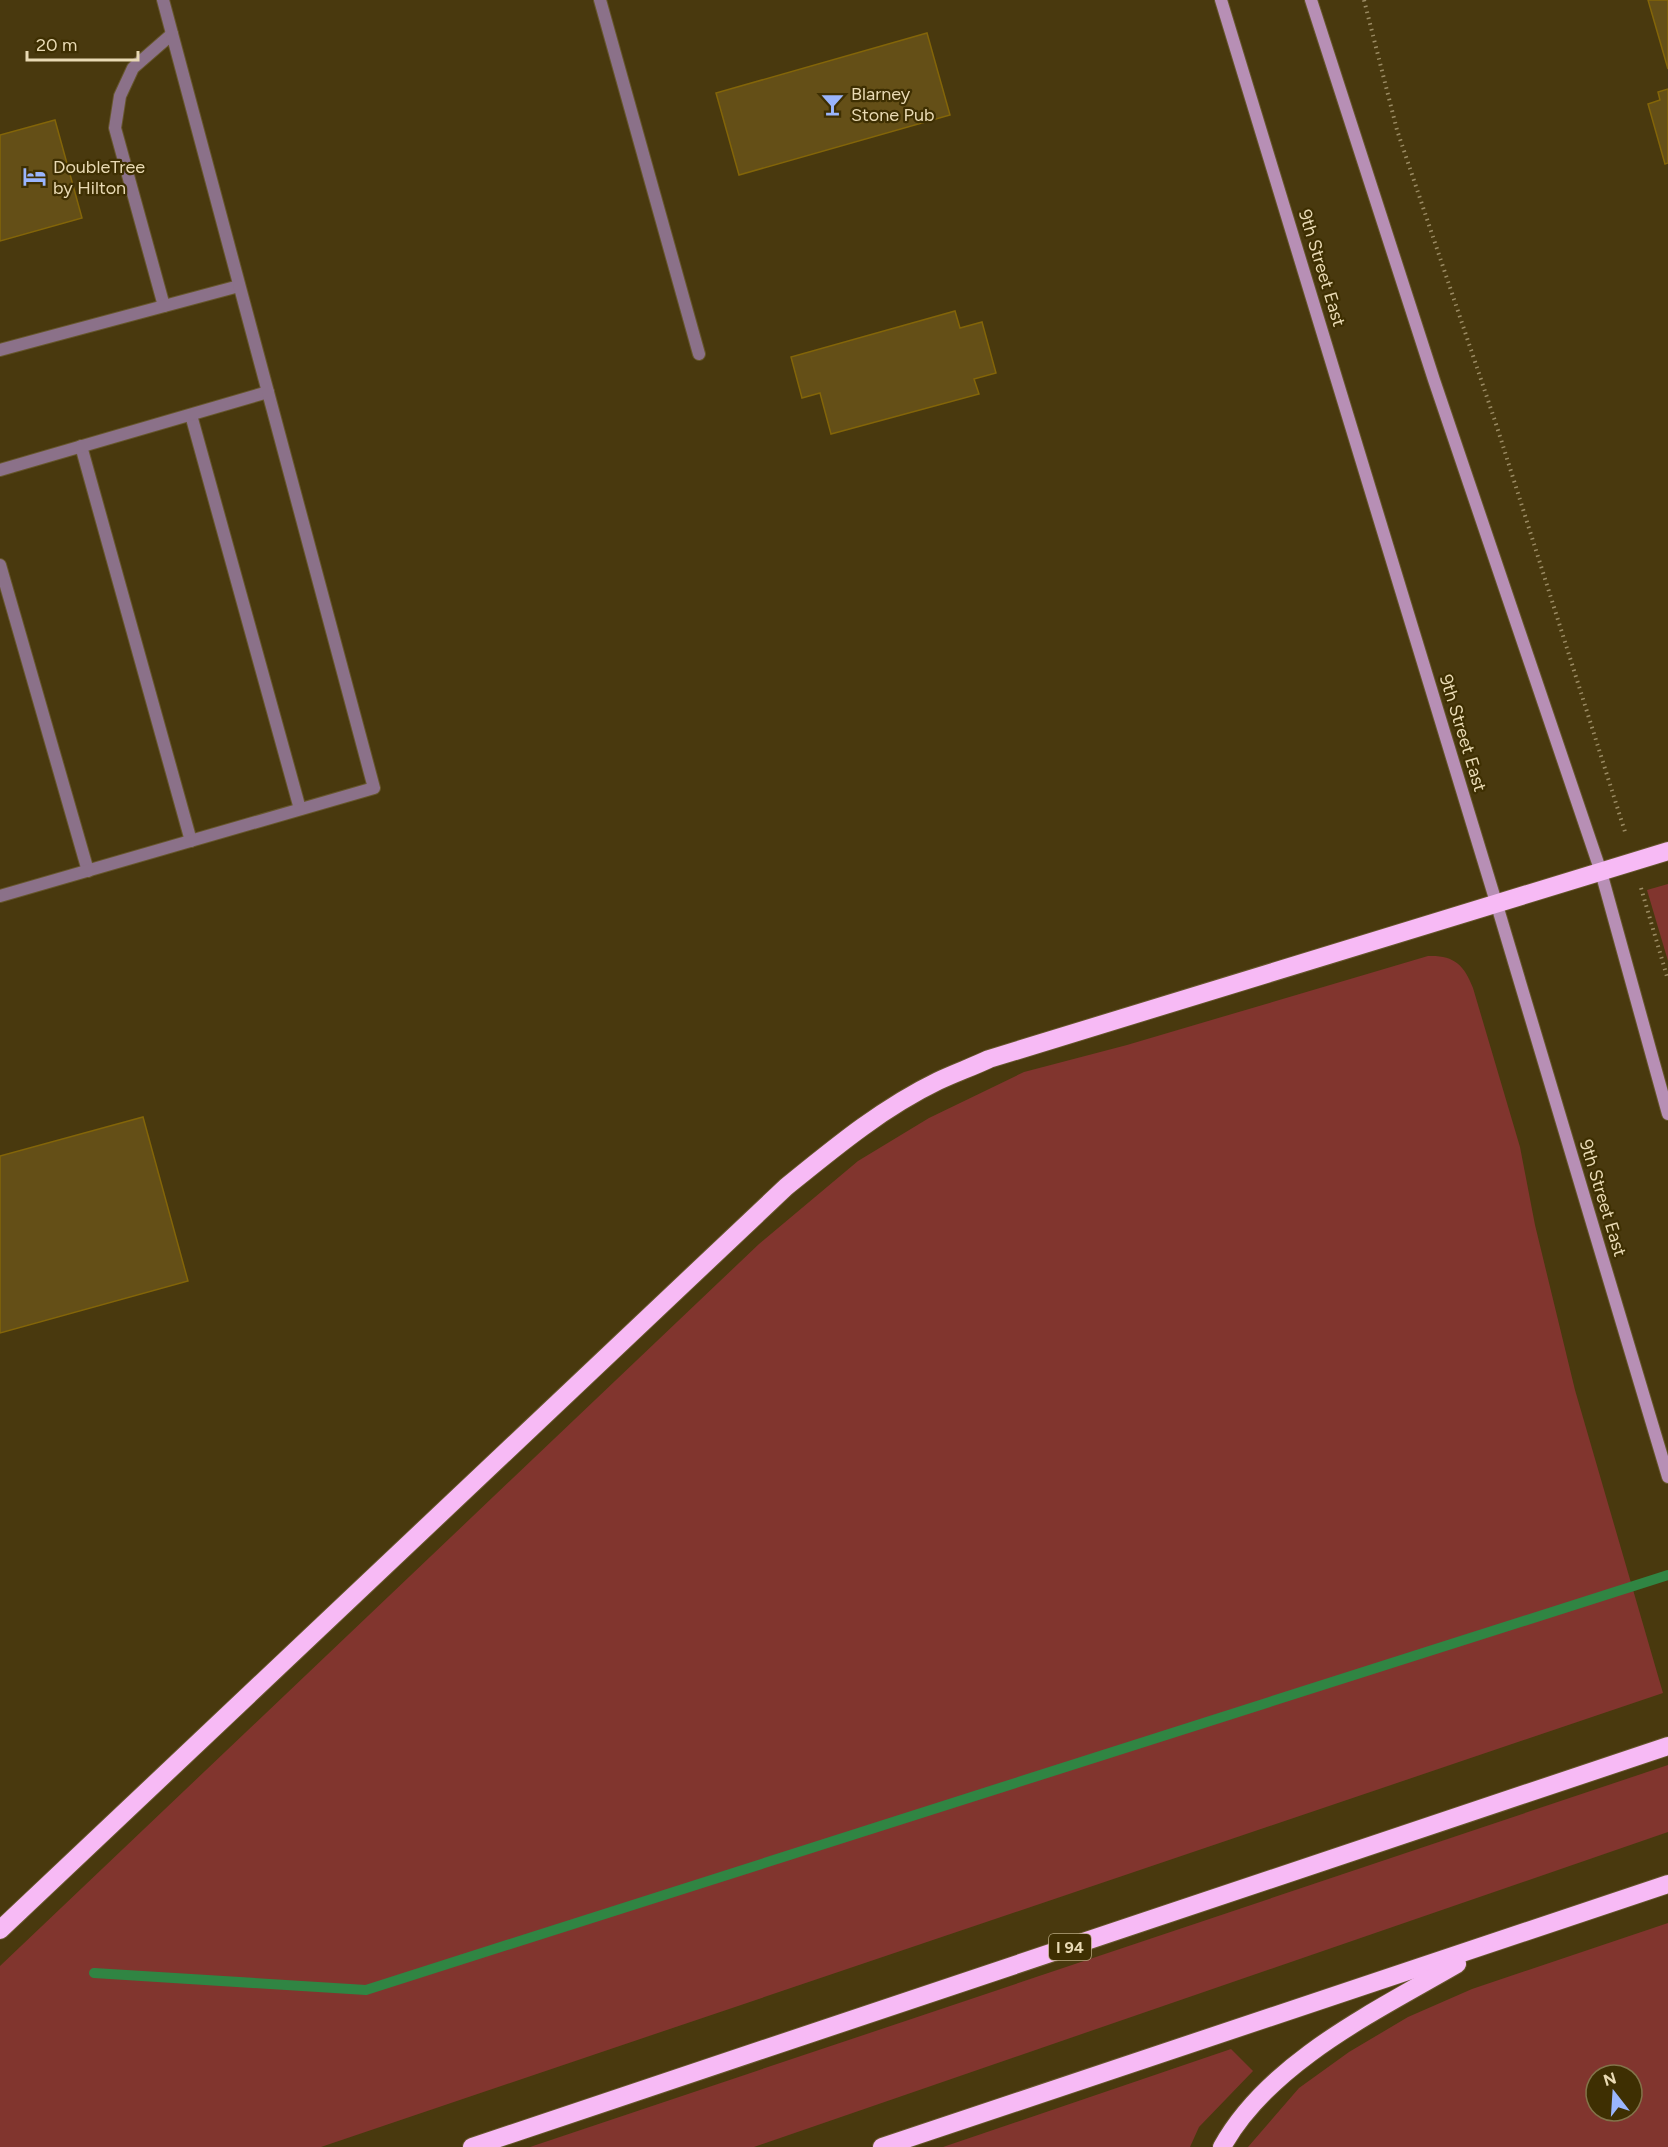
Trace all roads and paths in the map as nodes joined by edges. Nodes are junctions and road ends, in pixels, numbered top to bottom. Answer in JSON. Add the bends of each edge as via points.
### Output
{"nodes":[{"id":1,"x":163,"y":0,"type":"edge"},
{"id":2,"x":600,"y":0,"type":"edge"},
{"id":3,"x":1221,"y":0,"type":"edge"},
{"id":4,"x":1311,"y":0,"type":"edge"},
{"id":5,"x":1364,"y":0,"type":"edge"},
{"id":6,"x":172,"y":34,"type":"junction"},
{"id":7,"x":239,"y":286,"type":"junction"},
{"id":8,"x":164,"y":306,"type":"junction"},
{"id":9,"x":0,"y":350,"type":"edge"},
{"id":10,"x":699,"y":354,"type":"dead end"},
{"id":11,"x":268,"y":392,"type":"junction"},
{"id":12,"x":191,"y":415,"type":"junction"},
{"id":13,"x":81,"y":446,"type":"junction"},
{"id":14,"x":0,"y":470,"type":"edge"},
{"id":15,"x":0,"y":565,"type":"edge"},
{"id":16,"x":1611,"y":785,"type":"dead end"},
{"id":17,"x":300,"y":809,"type":"junction"},
{"id":18,"x":191,"y":841,"type":"junction"},
{"id":19,"x":1668,"y":851,"type":"edge"},
{"id":20,"x":88,"y":871,"type":"junction"},
{"id":21,"x":1601,"y":872,"type":"junction"},
{"id":22,"x":0,"y":896,"type":"edge"},
{"id":23,"x":1496,"y":902,"type":"junction"},
{"id":24,"x":1645,"y":902,"type":"dead end"},
{"id":25,"x":1668,"y":980,"type":"edge"},
{"id":26,"x":1668,"y":1114,"type":"edge"},
{"id":27,"x":1668,"y":1477,"type":"edge"},
{"id":28,"x":1668,"y":1746,"type":"edge"},
{"id":29,"x":1668,"y":1884,"type":"edge"},
{"id":30,"x":0,"y":1930,"type":"edge"},
{"id":31,"x":1491,"y":1944,"type":"junction"},
{"id":32,"x":472,"y":2147,"type":"edge"},
{"id":33,"x":882,"y":2147,"type":"edge"},
{"id":34,"x":1222,"y":2147,"type":"edge"}],
"edges":[{"from":1,"to":6,"type":"lane"},
{"from":2,"to":10,"type":"lane"},
{"from":3,"to":23,"type":"main road","name":"9th Street East"},
{"from":4,"to":21,"type":"main road","via":[[1434,380]]},
{"from":5,"to":16,"type":"path","via":[[1396,130],[1497,428]]},
{"from":6,"to":7,"type":"lane"},
{"from":6,"to":8,"type":"lane","via":[[133,68],[120,96],[115,128]]},
{"from":7,"to":8,"type":"lane"},
{"from":7,"to":11,"type":"lane"},
{"from":8,"to":9,"type":"lane"},
{"from":11,"to":12,"type":"lane"},
{"from":11,"to":17,"type":"lane","via":[[374,788]]},
{"from":12,"to":13,"type":"lane"},
{"from":12,"to":17,"type":"lane"},
{"from":13,"to":14,"type":"lane"},
{"from":13,"to":18,"type":"lane"},
{"from":15,"to":20,"type":"lane"},
{"from":17,"to":18,"type":"lane"},
{"from":18,"to":20,"type":"lane"},
{"from":19,"to":21,"type":"highway"},
{"from":20,"to":22,"type":"lane"},
{"from":21,"to":23,"type":"highway"},
{"from":21,"to":26,"type":"main road"},
{"from":23,"to":27,"type":"main road","name":"9th Street East"},
{"from":23,"to":30,"type":"highway","via":[[989,1059],[937,1082],[885,1112],[786,1187]]},
{"from":24,"to":25,"type":"path"},
{"from":28,"to":32,"type":"highway","number":"I 94"},
{"from":29,"to":31,"type":"highway"},
{"from":31,"to":33,"type":"highway"},
{"from":31,"to":34,"type":"highway","via":[[1346,2028],[1299,2061],[1263,2095]]}]}
